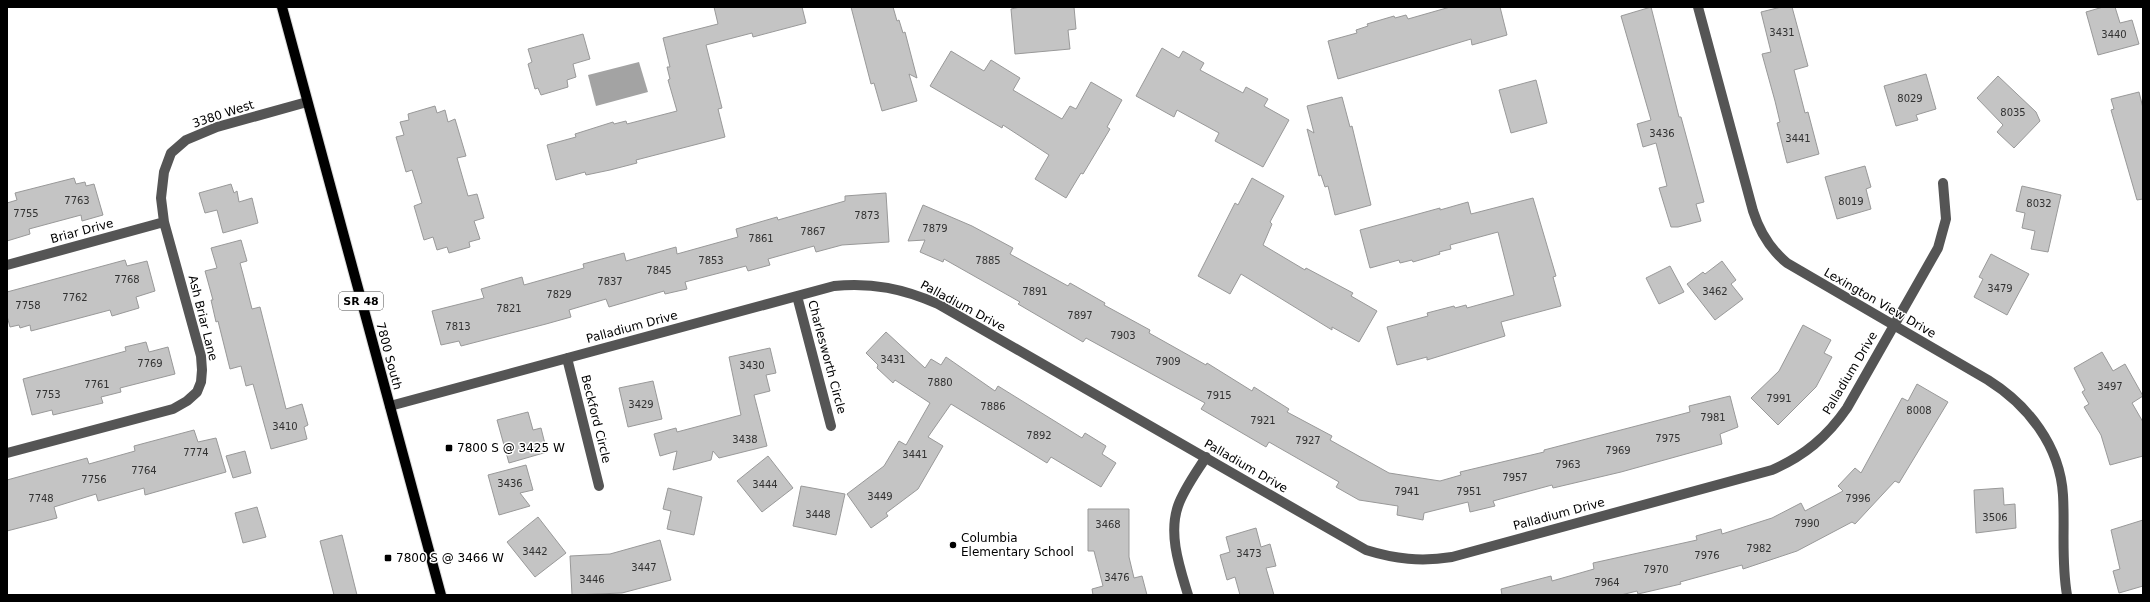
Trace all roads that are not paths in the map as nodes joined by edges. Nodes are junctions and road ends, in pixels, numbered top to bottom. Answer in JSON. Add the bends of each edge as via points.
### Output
{"nodes":[{"id":1,"x":282,"y":7,"type":"edge"},
{"id":2,"x":1698,"y":7,"type":"edge"},
{"id":3,"x":306,"y":102,"type":"junction"},
{"id":4,"x":164,"y":172,"type":"joint"},
{"id":5,"x":1943,"y":183,"type":"dead end"},
{"id":6,"x":164,"y":222,"type":"junction"},
{"id":7,"x":7,"y":265,"type":"edge"},
{"id":8,"x":797,"y":296,"type":"junction"},
{"id":9,"x":1893,"y":325,"type":"junction"},
{"id":10,"x":567,"y":358,"type":"junction"},
{"id":11,"x":390,"y":406,"type":"junction"},
{"id":12,"x":831,"y":426,"type":"dead end"},
{"id":13,"x":7,"y":453,"type":"edge"},
{"id":14,"x":1206,"y":457,"type":"junction"},
{"id":15,"x":599,"y":486,"type":"dead end"},
{"id":16,"x":441,"y":595,"type":"edge"},
{"id":17,"x":1188,"y":595,"type":"edge"},
{"id":18,"x":2067,"y":595,"type":"edge"}],
"edges":[{"from":1,"to":3,"type":"main road","name":"7800 South","number":"SR 48"},
{"from":2,"to":9,"type":"street","name":"Lexington View Drive","via":[[1753,211],[1762,235],[1787,264]]},
{"from":3,"to":4,"type":"street","name":"3380 West","via":[[217,127],[186,140],[171,153]]},
{"from":3,"to":11,"type":"main road","name":"7800 South","number":"SR 48"},
{"from":4,"to":6,"type":"street","name":"Ash Briar Lane","via":[[161,198]]},
{"from":5,"to":9,"type":"street","name":"Palladium Drive","via":[[1946,219],[1943,234],[1938,248]]},
{"from":6,"to":7,"type":"street","name":"Briar Drive"},
{"from":6,"to":13,"type":"street","name":"Ash Briar Lane","via":[[201,356],[201,382],[196,392],[173,409]]},
{"from":8,"to":10,"type":"street","name":"Palladium Drive"},
{"from":8,"to":12,"type":"street","name":"Charlesworth Circle"},
{"from":8,"to":14,"type":"street","name":"Palladium Drive","via":[[834,286],[855,284],[890,287],[918,295]]},
{"from":9,"to":14,"type":"street","name":"Palladium Drive","via":[[1835,425],[1806,452],[1790,462],[1760,474],[1452,557],[1405,559],[1366,550]]},
{"from":9,"to":18,"type":"street","name":"Lexington View Drive","via":[[2006,391],[2036,422],[2056,460],[2061,482],[2064,510],[2063,569]]},
{"from":10,"to":11,"type":"street","name":"Palladium Drive"},
{"from":10,"to":15,"type":"street","name":"Beckford Circle"},
{"from":11,"to":16,"type":"main road","name":"7800 South","number":"SR 48"},
{"from":14,"to":17,"type":"street","via":[[1176,512],[1177,554]]}]}
